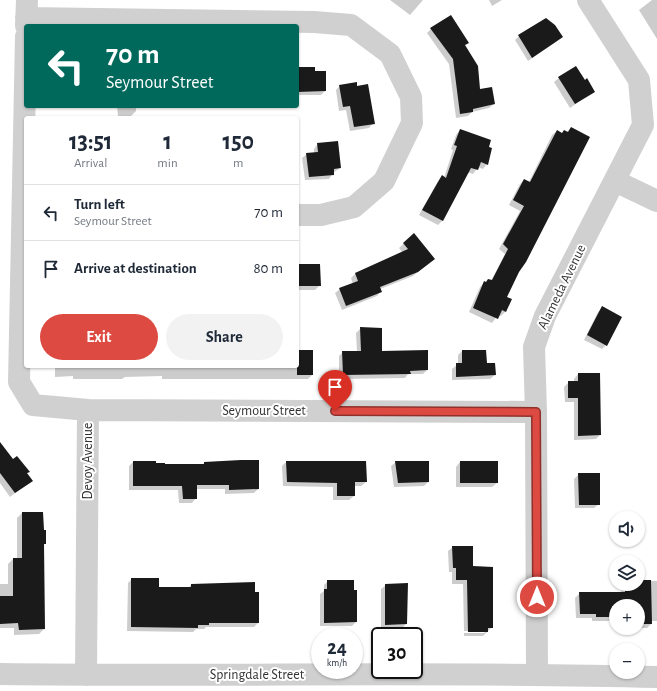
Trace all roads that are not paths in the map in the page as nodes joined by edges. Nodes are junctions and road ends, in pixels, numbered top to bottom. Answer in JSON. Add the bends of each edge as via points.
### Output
{"nodes":[{"id":1,"x":588,"y":0,"type":"edge"},
{"id":2,"x":26,"y":20,"type":"edge"},
{"id":3,"x":615,"y":181,"type":"junction"},
{"id":4,"x":657,"y":201,"type":"edge"},
{"id":5,"x":299,"y":215,"type":"edge"},
{"id":6,"x":24,"y":242,"type":"edge"},
{"id":7,"x":88,"y":410,"type":"junction"},
{"id":8,"x":536,"y":412,"type":"junction"},
{"id":9,"x":0,"y":674,"type":"edge"},
{"id":10,"x":537,"y":674,"type":"junction"},
{"id":11,"x":86,"y":675,"type":"junction"},
{"id":12,"x":657,"y":677,"type":"edge"},
{"id":13,"x":200,"y":683,"type":"edge"},
{"id":14,"x":444,"y":683,"type":"edge"}],
"edges":[{"from":1,"to":3,"type":"street","name":"Alameda Avenue","via":[[639,80],[643,125]]},
{"from":2,"to":5,"type":"street","via":[[314,22],[351,25],[390,54],[411,96],[412,123],[384,181],[354,207],[321,215]]},
{"from":3,"to":4,"type":"street"},
{"from":3,"to":8,"type":"street","name":"Alameda Avenue","via":[[545,316],[534,347]]},
{"from":6,"to":7,"type":"street","name":"Devoy Avenue","via":[[19,382],[33,406]]},
{"from":7,"to":8,"type":"street","name":"Seymour Street"},
{"from":7,"to":11,"type":"street","name":"Devoy Avenue"},
{"from":8,"to":10,"type":"street","name":"Alameda Avenue"},
{"from":9,"to":11,"type":"street","name":"Springdale Street"},
{"from":10,"to":12,"type":"street","name":"Springdale Street"},
{"from":10,"to":14,"type":"street","name":"Springdale Street"},
{"from":11,"to":13,"type":"street","name":"Springdale Street"},
{"from":13,"to":14,"type":"street","name":"Springdale Street"}]}
